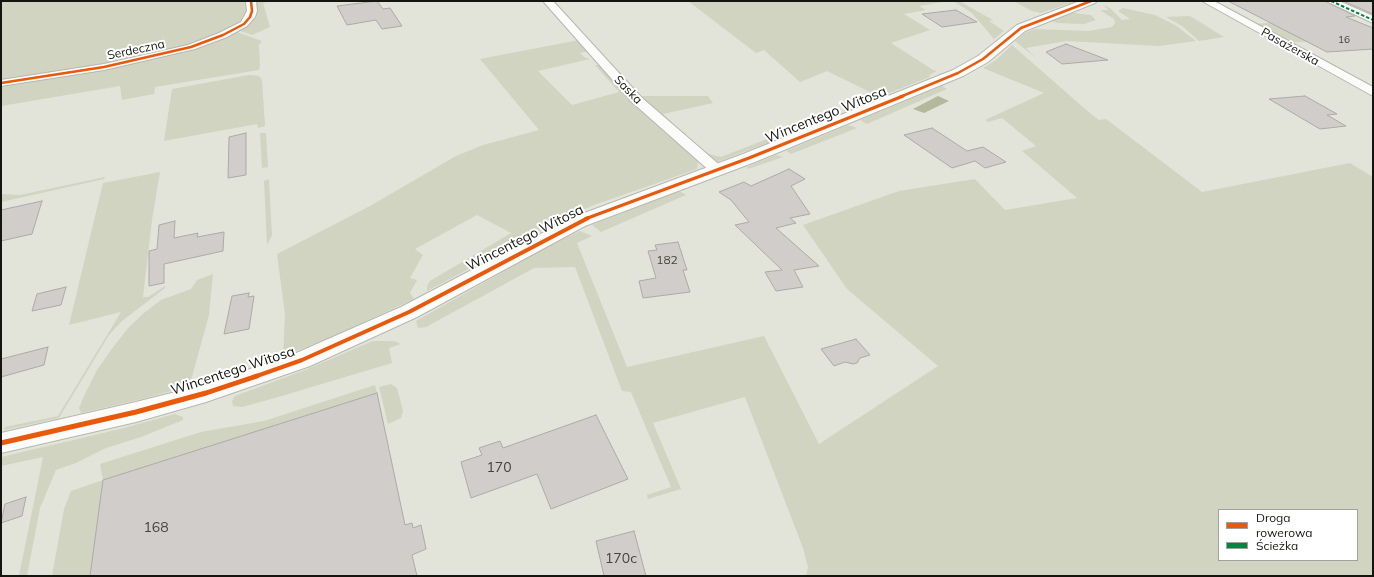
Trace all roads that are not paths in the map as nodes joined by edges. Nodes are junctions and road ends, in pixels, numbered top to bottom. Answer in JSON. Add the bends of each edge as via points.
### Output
{"nodes":[{"id":1,"x":251,"y":1,"type":"edge"},
{"id":2,"x":548,"y":1,"type":"edge"},
{"id":3,"x":1091,"y":1,"type":"edge"},
{"id":4,"x":1207,"y":1,"type":"edge"},
{"id":5,"x":1331,"y":1,"type":"edge"},
{"id":6,"x":1373,"y":20,"type":"edge"},
{"id":7,"x":1,"y":83,"type":"edge"},
{"id":8,"x":1373,"y":92,"type":"edge"},
{"id":9,"x":717,"y":170,"type":"junction"},
{"id":10,"x":1,"y":443,"type":"edge"}],
"edges":[{"from":1,"to":7,"type":"street","name":"Serdeczna","via":[[252,11],[244,24],[191,47],[141,60]]},
{"from":2,"to":9,"type":"street","name":"Saska","via":[[637,100]]},
{"from":3,"to":9,"type":"street","name":"Wincentego Witosa","via":[[1021,28],[990,55],[963,70]]},
{"from":4,"to":8,"type":"street","name":"Pasażerska"},
{"from":5,"to":6,"type":"street"},
{"from":9,"to":10,"type":"street","name":"Wincentego Witosa","via":[[578,222],[410,312],[302,360],[206,393]]}]}
